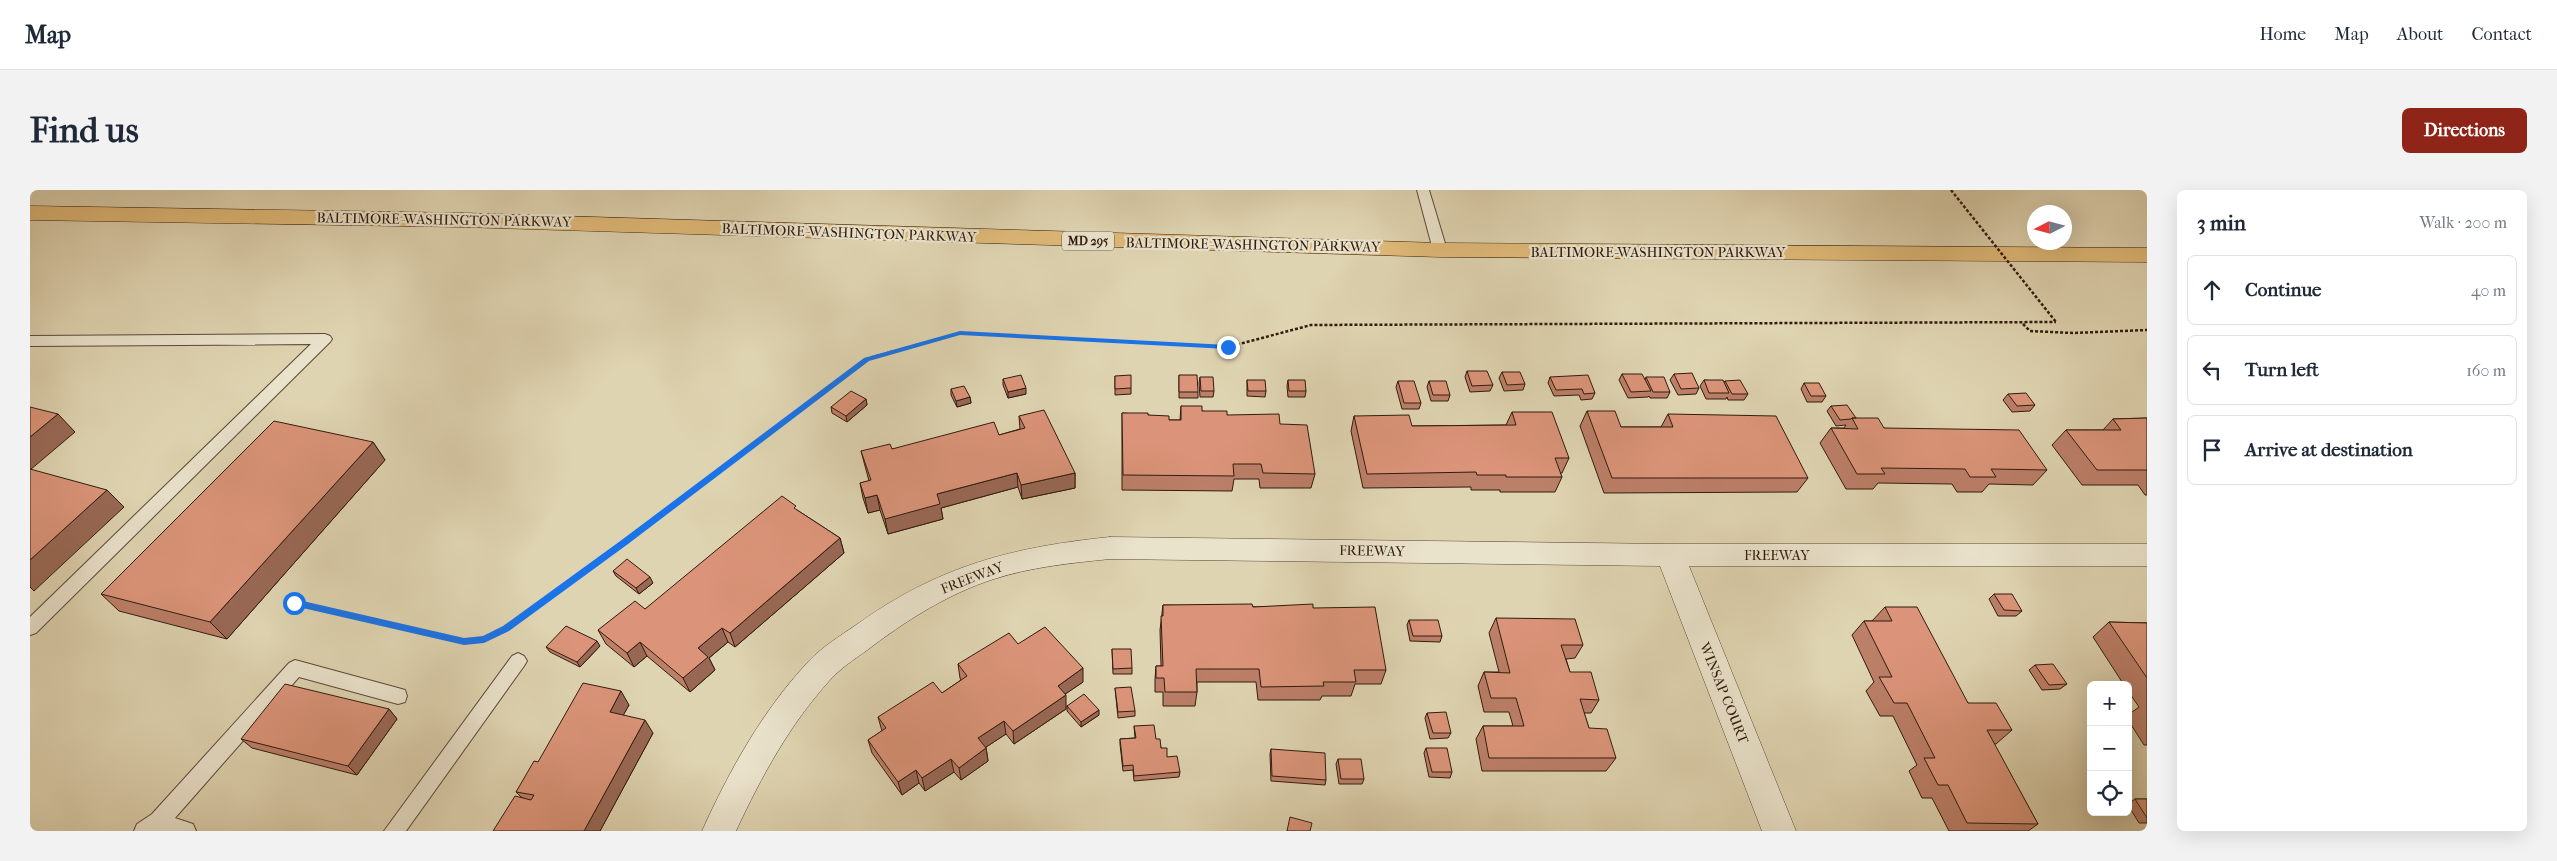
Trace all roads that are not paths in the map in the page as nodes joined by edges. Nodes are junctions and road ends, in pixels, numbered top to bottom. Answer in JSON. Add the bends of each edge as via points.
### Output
{"nodes":[{"id":1,"x":1424,"y":190,"type":"edge"},
{"id":2,"x":30,"y":213,"type":"edge"},
{"id":3,"x":1440,"y":250,"type":"junction"},
{"id":4,"x":2147,"y":255,"type":"edge"},
{"id":5,"x":30,"y":341,"type":"edge"},
{"id":6,"x":1670,"y":555,"type":"junction"},
{"id":7,"x":2147,"y":556,"type":"edge"},
{"id":8,"x":30,"y":628,"type":"edge"},
{"id":9,"x":518,"y":661,"type":"dead end"},
{"id":10,"x":398,"y":696,"type":"dead end"},
{"id":11,"x":152,"y":826,"type":"edge"},
{"id":12,"x":186,"y":831,"type":"edge"},
{"id":13,"x":394,"y":831,"type":"edge"},
{"id":14,"x":719,"y":831,"type":"edge"},
{"id":15,"x":1779,"y":831,"type":"edge"}],
"edges":[{"from":1,"to":3,"type":"lane"},
{"from":2,"to":3,"type":"highway","name":"BALTIMORE-WASHINGTON PARKWAY","number":"MD 295","via":[[463,220]]},
{"from":3,"to":4,"type":"highway","name":"BALTIMORE-WASHINGTON PARKWAY","number":"MD 295"},
{"from":5,"to":8,"type":"lane","via":[[325,339]]},
{"from":6,"to":7,"type":"street","name":"FREEWAY"},
{"from":6,"to":14,"type":"street","name":"FREEWAY","via":[[1110,548],[1053,554],[990,568],[921,600],[873,629],[820,669],[780,718]]},
{"from":6,"to":15,"type":"street","name":"WINSAP COURT"},
{"from":9,"to":13,"type":"lane"},
{"from":10,"to":11,"type":"lane","via":[[294,668]]},
{"from":11,"to":12,"type":"lane"}]}
